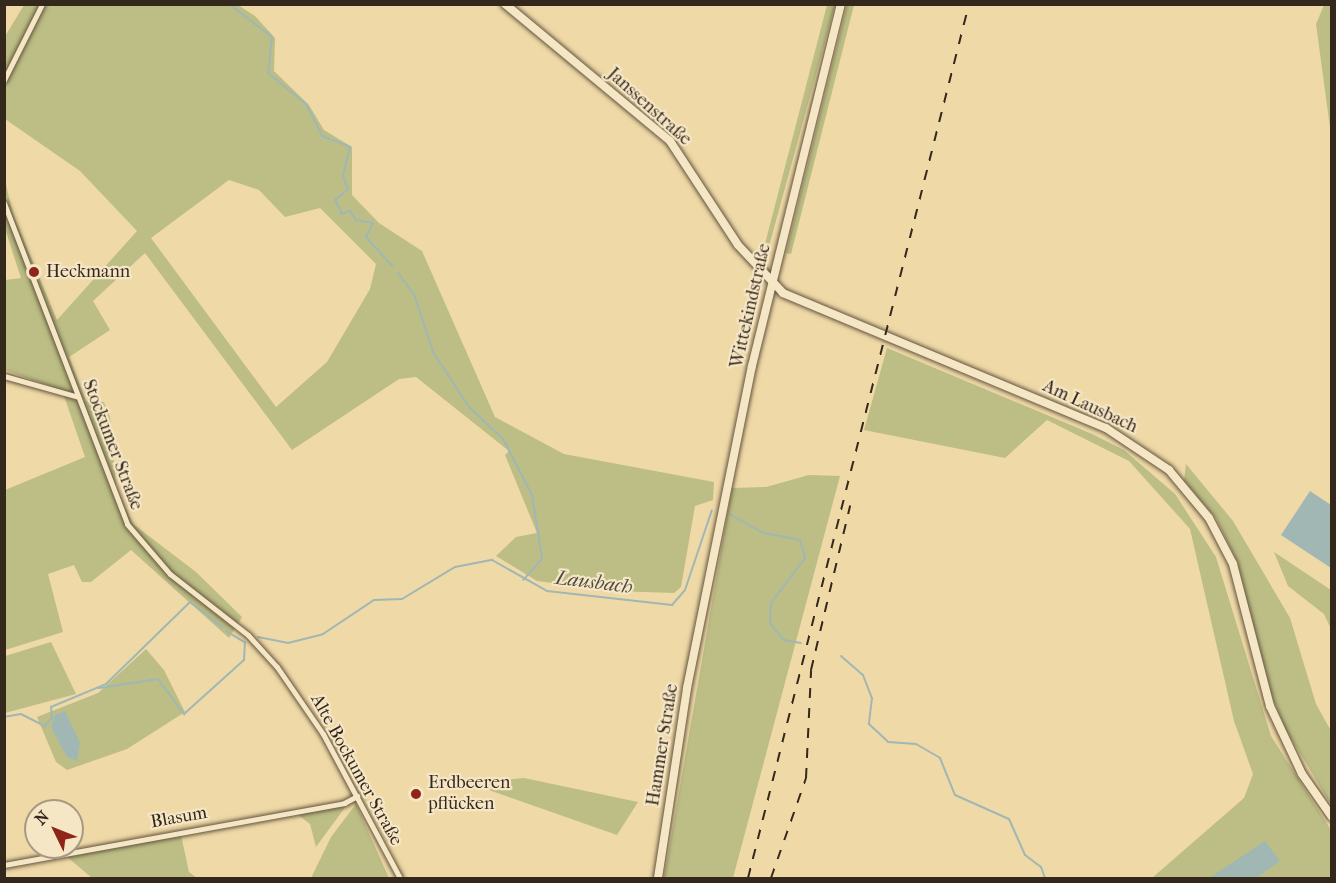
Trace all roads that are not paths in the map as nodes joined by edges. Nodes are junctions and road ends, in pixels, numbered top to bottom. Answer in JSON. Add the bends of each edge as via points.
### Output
{"nodes":[{"id":1,"x":42,"y":4,"type":"edge"},
{"id":2,"x":505,"y":4,"type":"edge"},
{"id":3,"x":841,"y":4,"type":"edge"},
{"id":4,"x":4,"y":80,"type":"edge"},
{"id":5,"x":4,"y":203,"type":"edge"},
{"id":6,"x":771,"y":281,"type":"junction"},
{"id":7,"x":4,"y":376,"type":"edge"},
{"id":8,"x":78,"y":397,"type":"junction"},
{"id":9,"x":701,"y":616,"type":"joint"},
{"id":10,"x":262,"y":649,"type":"joint"},
{"id":11,"x":357,"y":796,"type":"junction"},
{"id":12,"x":1332,"y":817,"type":"edge"},
{"id":13,"x":4,"y":865,"type":"edge"},
{"id":14,"x":400,"y":879,"type":"edge"},
{"id":15,"x":658,"y":879,"type":"edge"}],
"edges":[{"from":1,"to":4,"type":"street"},
{"from":2,"to":6,"type":"main road","name":"Janssenstraße","via":[[670,141],[738,245]]},
{"from":3,"to":6,"type":"main road","name":"Wittekindstraße"},
{"from":5,"to":8,"type":"street","name":"Stockumer Straße"},
{"from":6,"to":9,"type":"main road","name":"Wittekindstraße"},
{"from":6,"to":12,"type":"main road","name":"Am Lausbach","via":[[794,298],[1106,428],[1169,470],[1209,518],[1229,557],[1269,706],[1302,774]]},
{"from":7,"to":8,"type":"street"},
{"from":8,"to":10,"type":"street","name":"Stockumer Straße","via":[[114,499],[136,537],[170,574]]},
{"from":9,"to":15,"type":"main road","name":"Hammer Straße"},
{"from":10,"to":11,"type":"street","name":"Alte Bockumer Straße","via":[[323,734]]},
{"from":11,"to":13,"type":"street","name":"Blasum","via":[[333,806]]},
{"from":11,"to":14,"type":"street","name":"Alte Bockumer Straße"}]}
